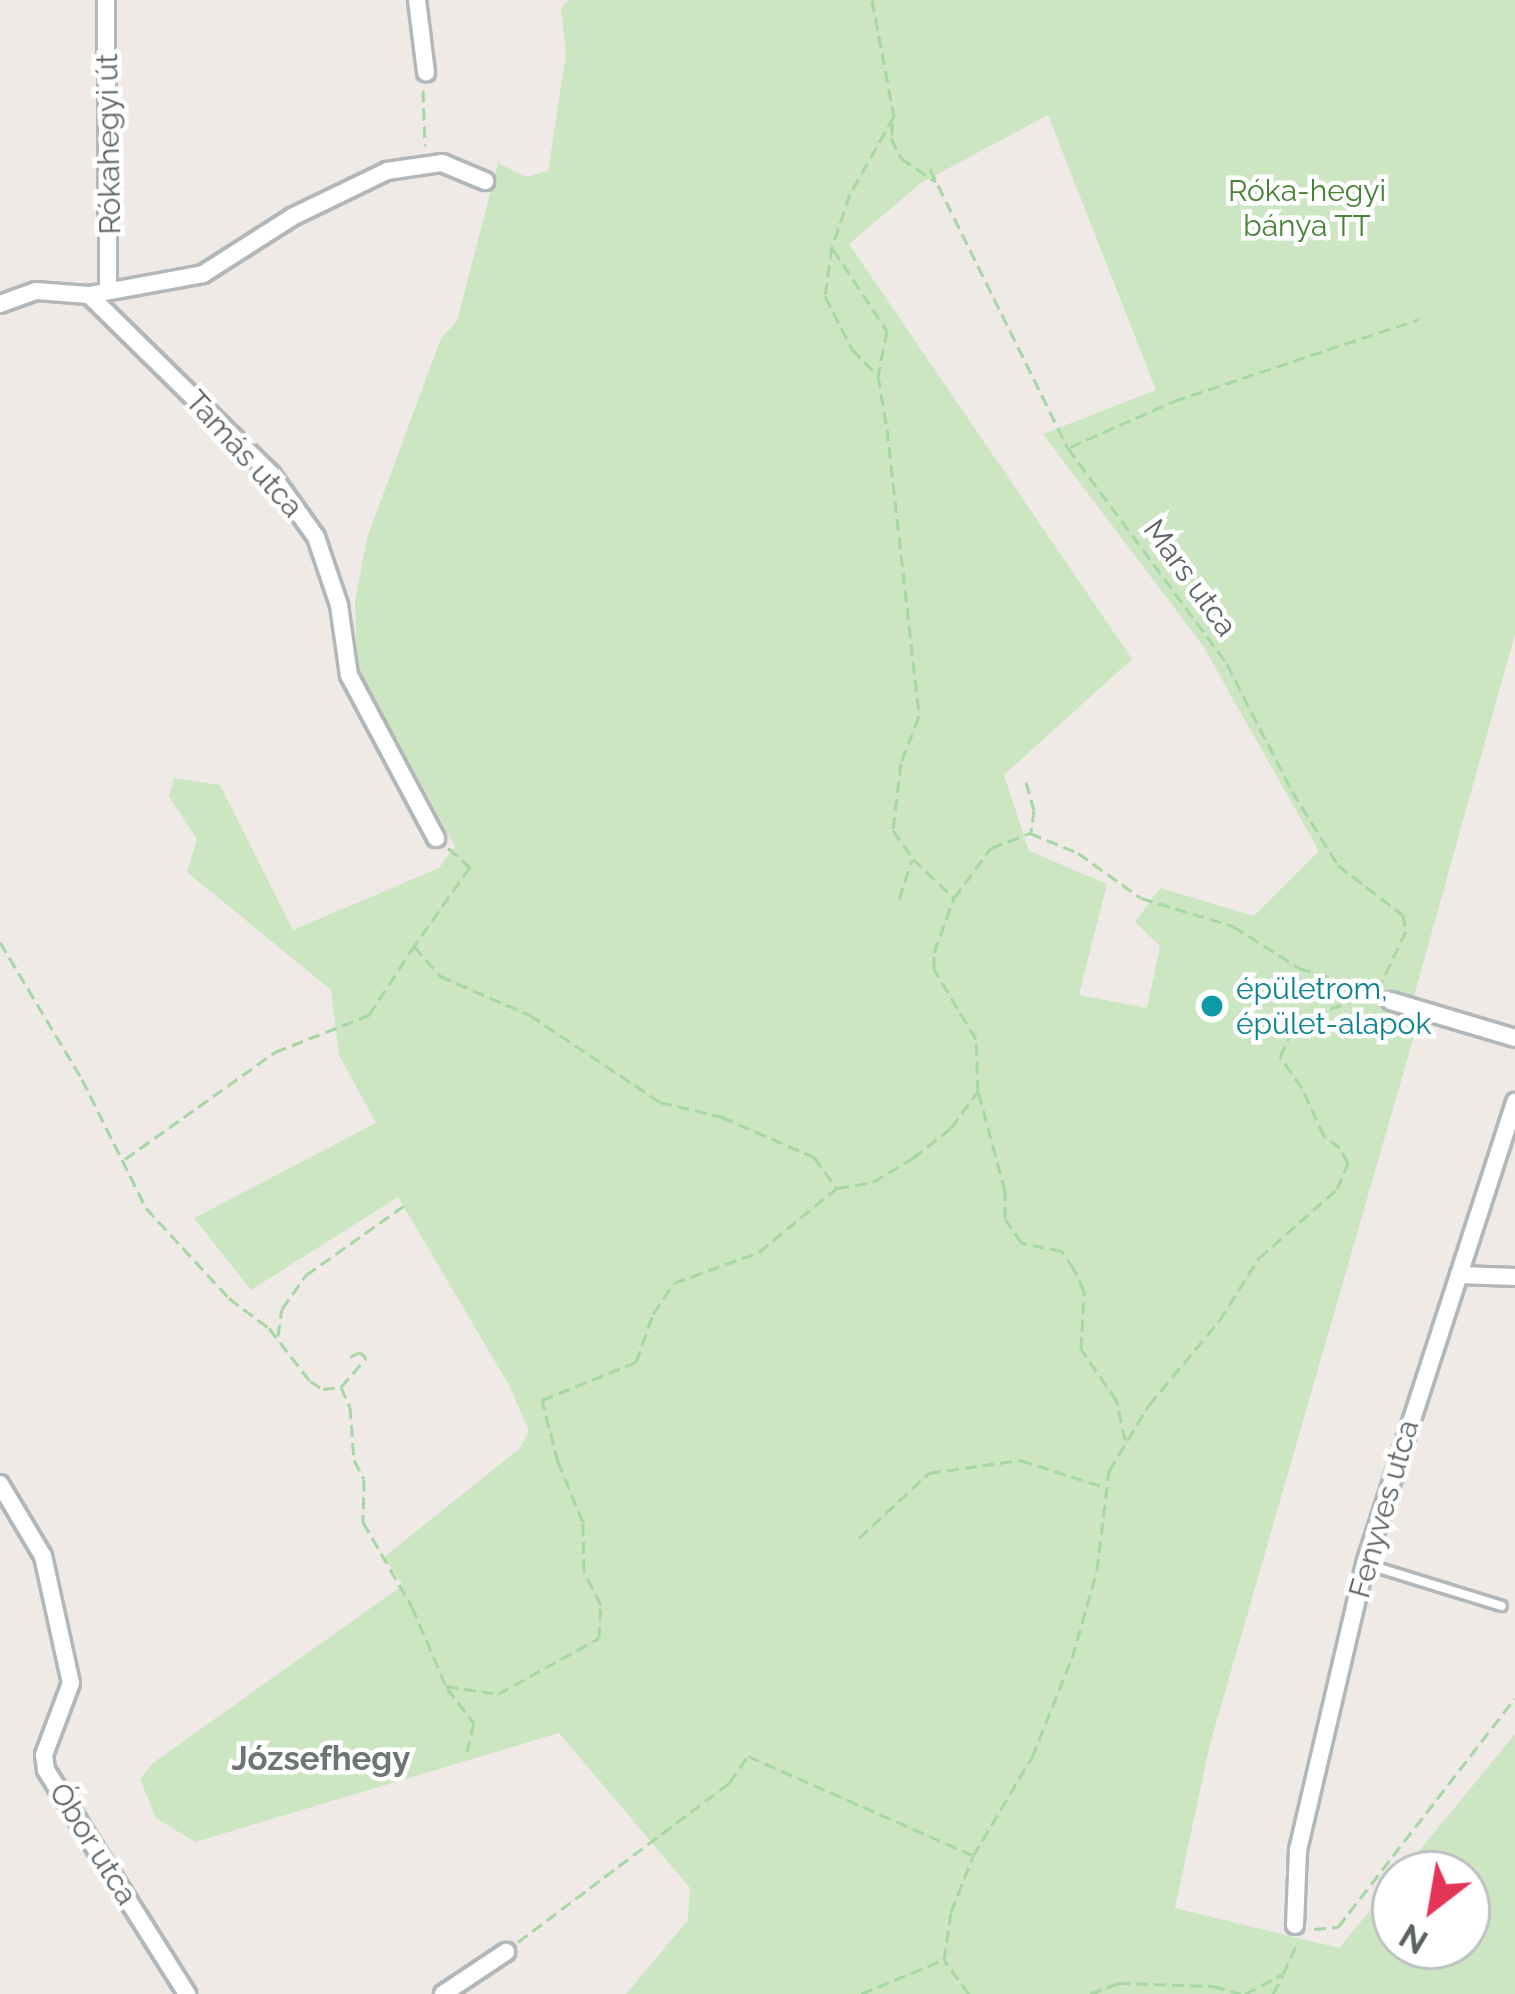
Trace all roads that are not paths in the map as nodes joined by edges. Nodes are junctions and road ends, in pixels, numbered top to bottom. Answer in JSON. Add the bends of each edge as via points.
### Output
{"nodes":[{"id":1,"x":106,"y":0,"type":"edge"},
{"id":2,"x":417,"y":0,"type":"edge"},
{"id":3,"x":427,"y":72,"type":"road end"},
{"id":4,"x":485,"y":181,"type":"dead end"},
{"id":5,"x":108,"y":288,"type":"junction"},
{"id":6,"x":89,"y":295,"type":"junction"},
{"id":7,"x":0,"y":304,"type":"edge"},
{"id":8,"x":436,"y":838,"type":"road end"},
{"id":9,"x":1383,"y":996,"type":"road end"},
{"id":10,"x":1515,"y":1038,"type":"edge"},
{"id":11,"x":1515,"y":1102,"type":"edge"},
{"id":12,"x":1459,"y":1275,"type":"junction"},
{"id":13,"x":1515,"y":1277,"type":"edge"},
{"id":14,"x":0,"y":1484,"type":"edge"},
{"id":15,"x":1365,"y":1564,"type":"junction"},
{"id":16,"x":1502,"y":1606,"type":"dead end"},
{"id":17,"x":1294,"y":1925,"type":"road end"},
{"id":18,"x":506,"y":1952,"type":"road end"},
{"id":19,"x":187,"y":1994,"type":"edge"},
{"id":20,"x":443,"y":1994,"type":"edge"}],
"edges":[{"from":1,"to":5,"type":"street","name":"Rókahegyi út"},
{"from":2,"to":3,"type":"street"},
{"from":4,"to":5,"type":"street","via":[[442,163],[387,171],[292,217],[203,274]]},
{"from":5,"to":6,"type":"street"},
{"from":6,"to":7,"type":"street","via":[[36,291]]},
{"from":6,"to":8,"type":"street","name":"Tamás utca","via":[[272,474],[316,537],[339,605],[350,675]]},
{"from":9,"to":10,"type":"street"},
{"from":11,"to":12,"type":"street","name":"Fenyves utca"},
{"from":12,"to":13,"type":"street"},
{"from":12,"to":15,"type":"street","name":"Fenyves utca"},
{"from":14,"to":19,"type":"street","name":"Óbor utca","via":[[43,1556],[71,1683],[44,1755],[46,1770]]},
{"from":15,"to":16,"type":"lane"},
{"from":15,"to":17,"type":"street","name":"Fenyves utca","via":[[1298,1850]]},
{"from":18,"to":20,"type":"street"}]}
